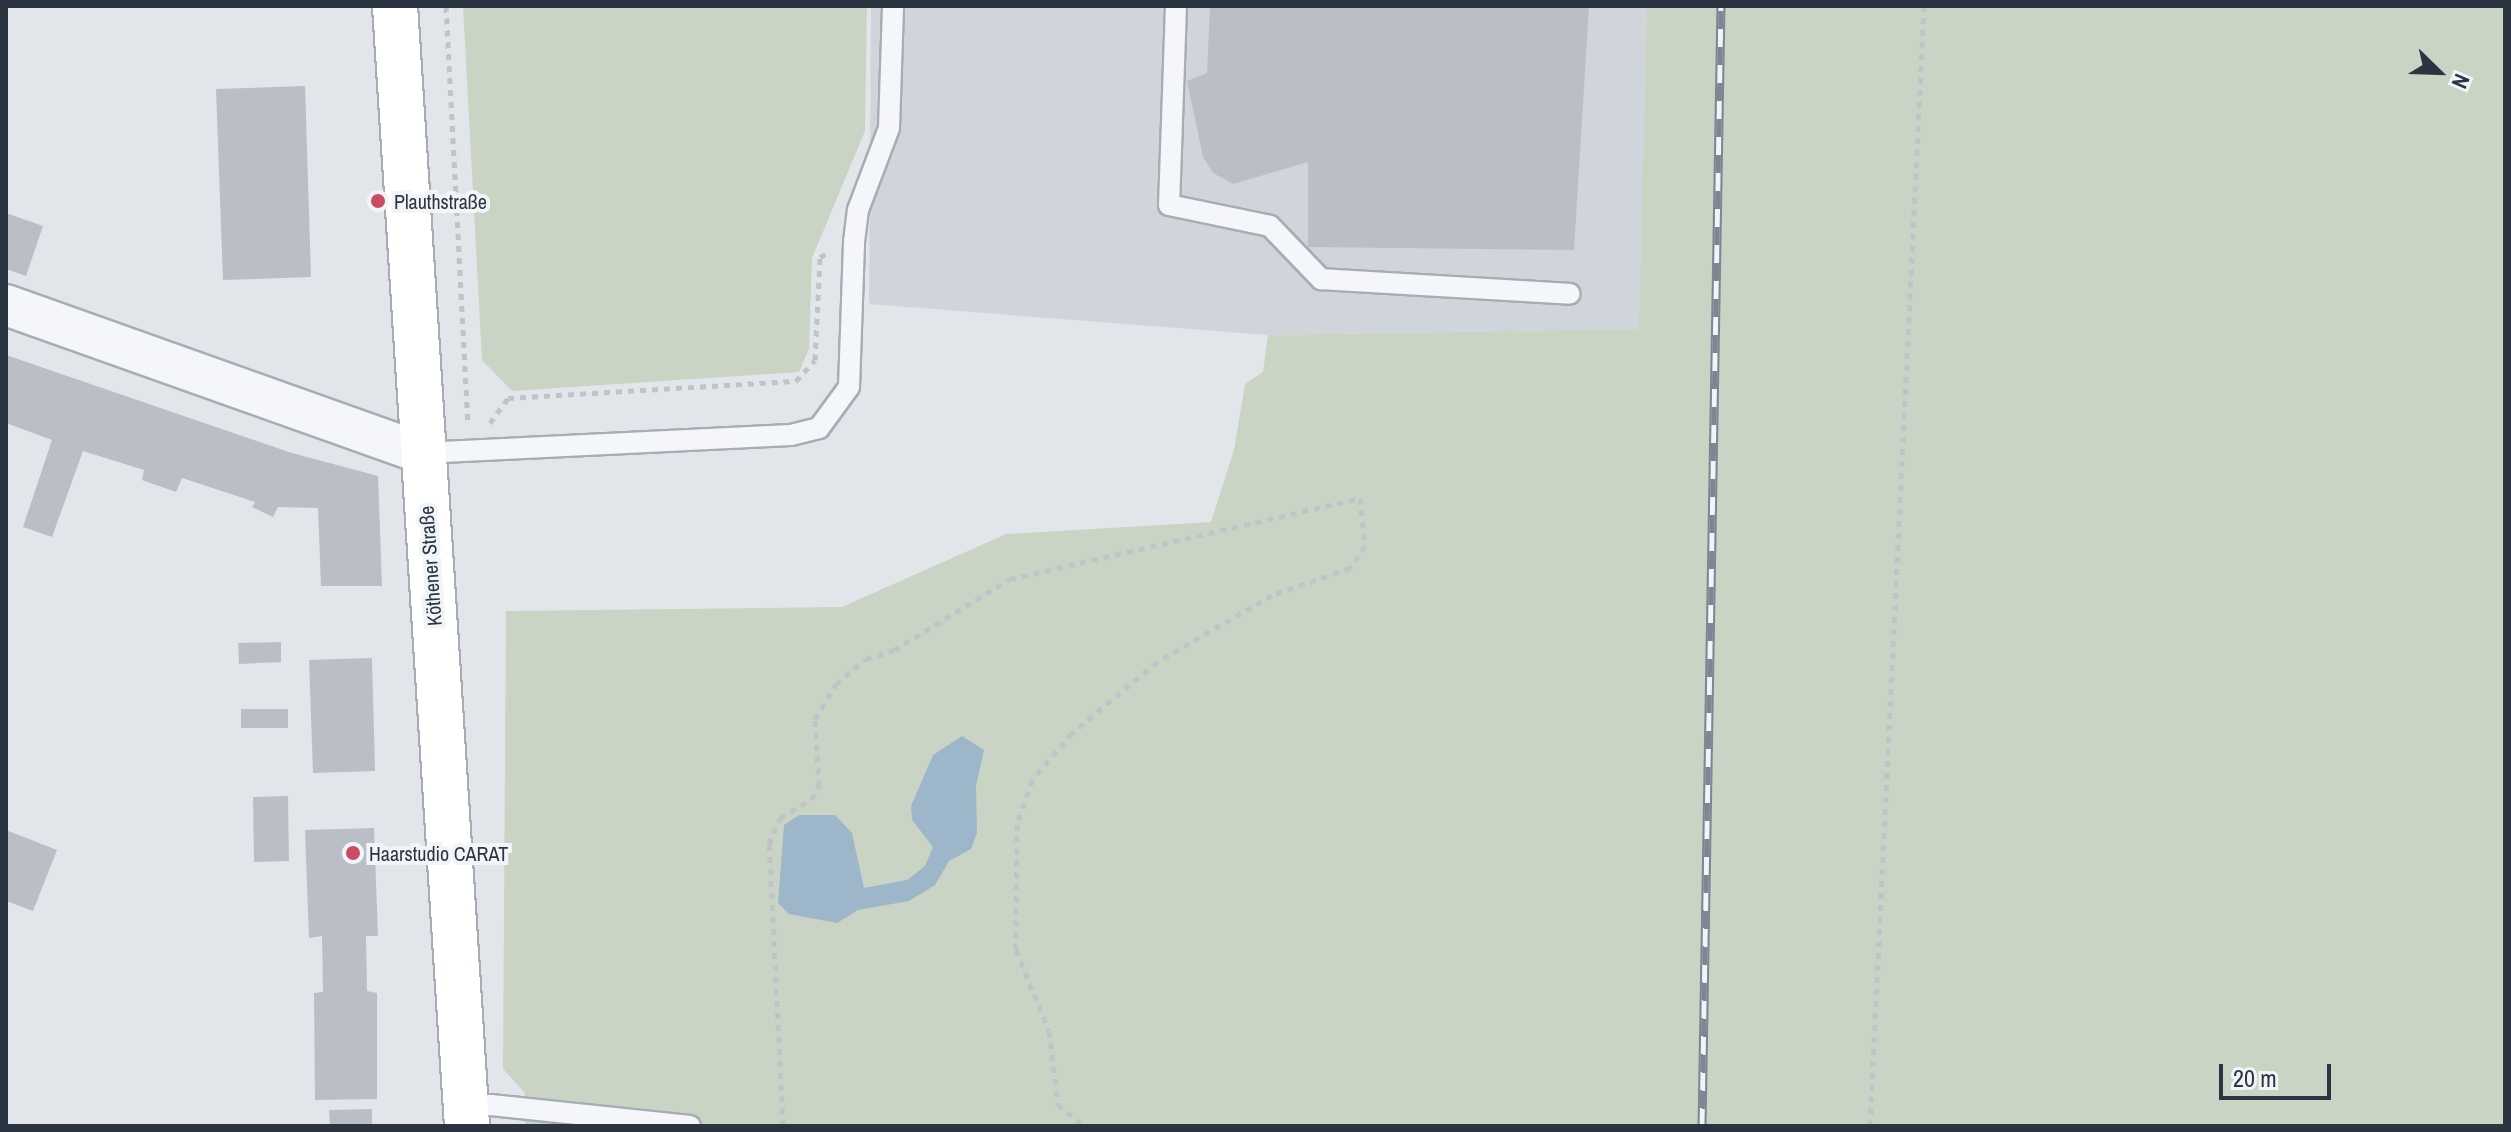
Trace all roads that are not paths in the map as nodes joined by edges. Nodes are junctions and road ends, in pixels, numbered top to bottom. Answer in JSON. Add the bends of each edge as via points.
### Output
{"nodes":[{"id":1,"x":395,"y":6,"type":"edge"},
{"id":2,"x":893,"y":6,"type":"edge"},
{"id":3,"x":1176,"y":6,"type":"edge"},
{"id":4,"x":1570,"y":294,"type":"dead end"},
{"id":5,"x":6,"y":305,"type":"edge"},
{"id":6,"x":422,"y":453,"type":"junction"},
{"id":7,"x":466,"y":1117,"type":"edge"},
{"id":8,"x":690,"y":1126,"type":"edge"}],
"edges":[{"from":1,"to":6,"type":"main road","name":"Köthener Straße"},
{"from":2,"to":6,"type":"lane","via":[[889,128],[858,210],[854,242],[849,387],[819,428],[791,435]]},
{"from":3,"to":4,"type":"lane","via":[[1169,205],[1270,226],[1321,279]]},
{"from":5,"to":6,"type":"street"},
{"from":6,"to":7,"type":"main road","name":"Köthener Straße"},
{"from":7,"to":8,"type":"lane","via":[[491,1105]]}]}
